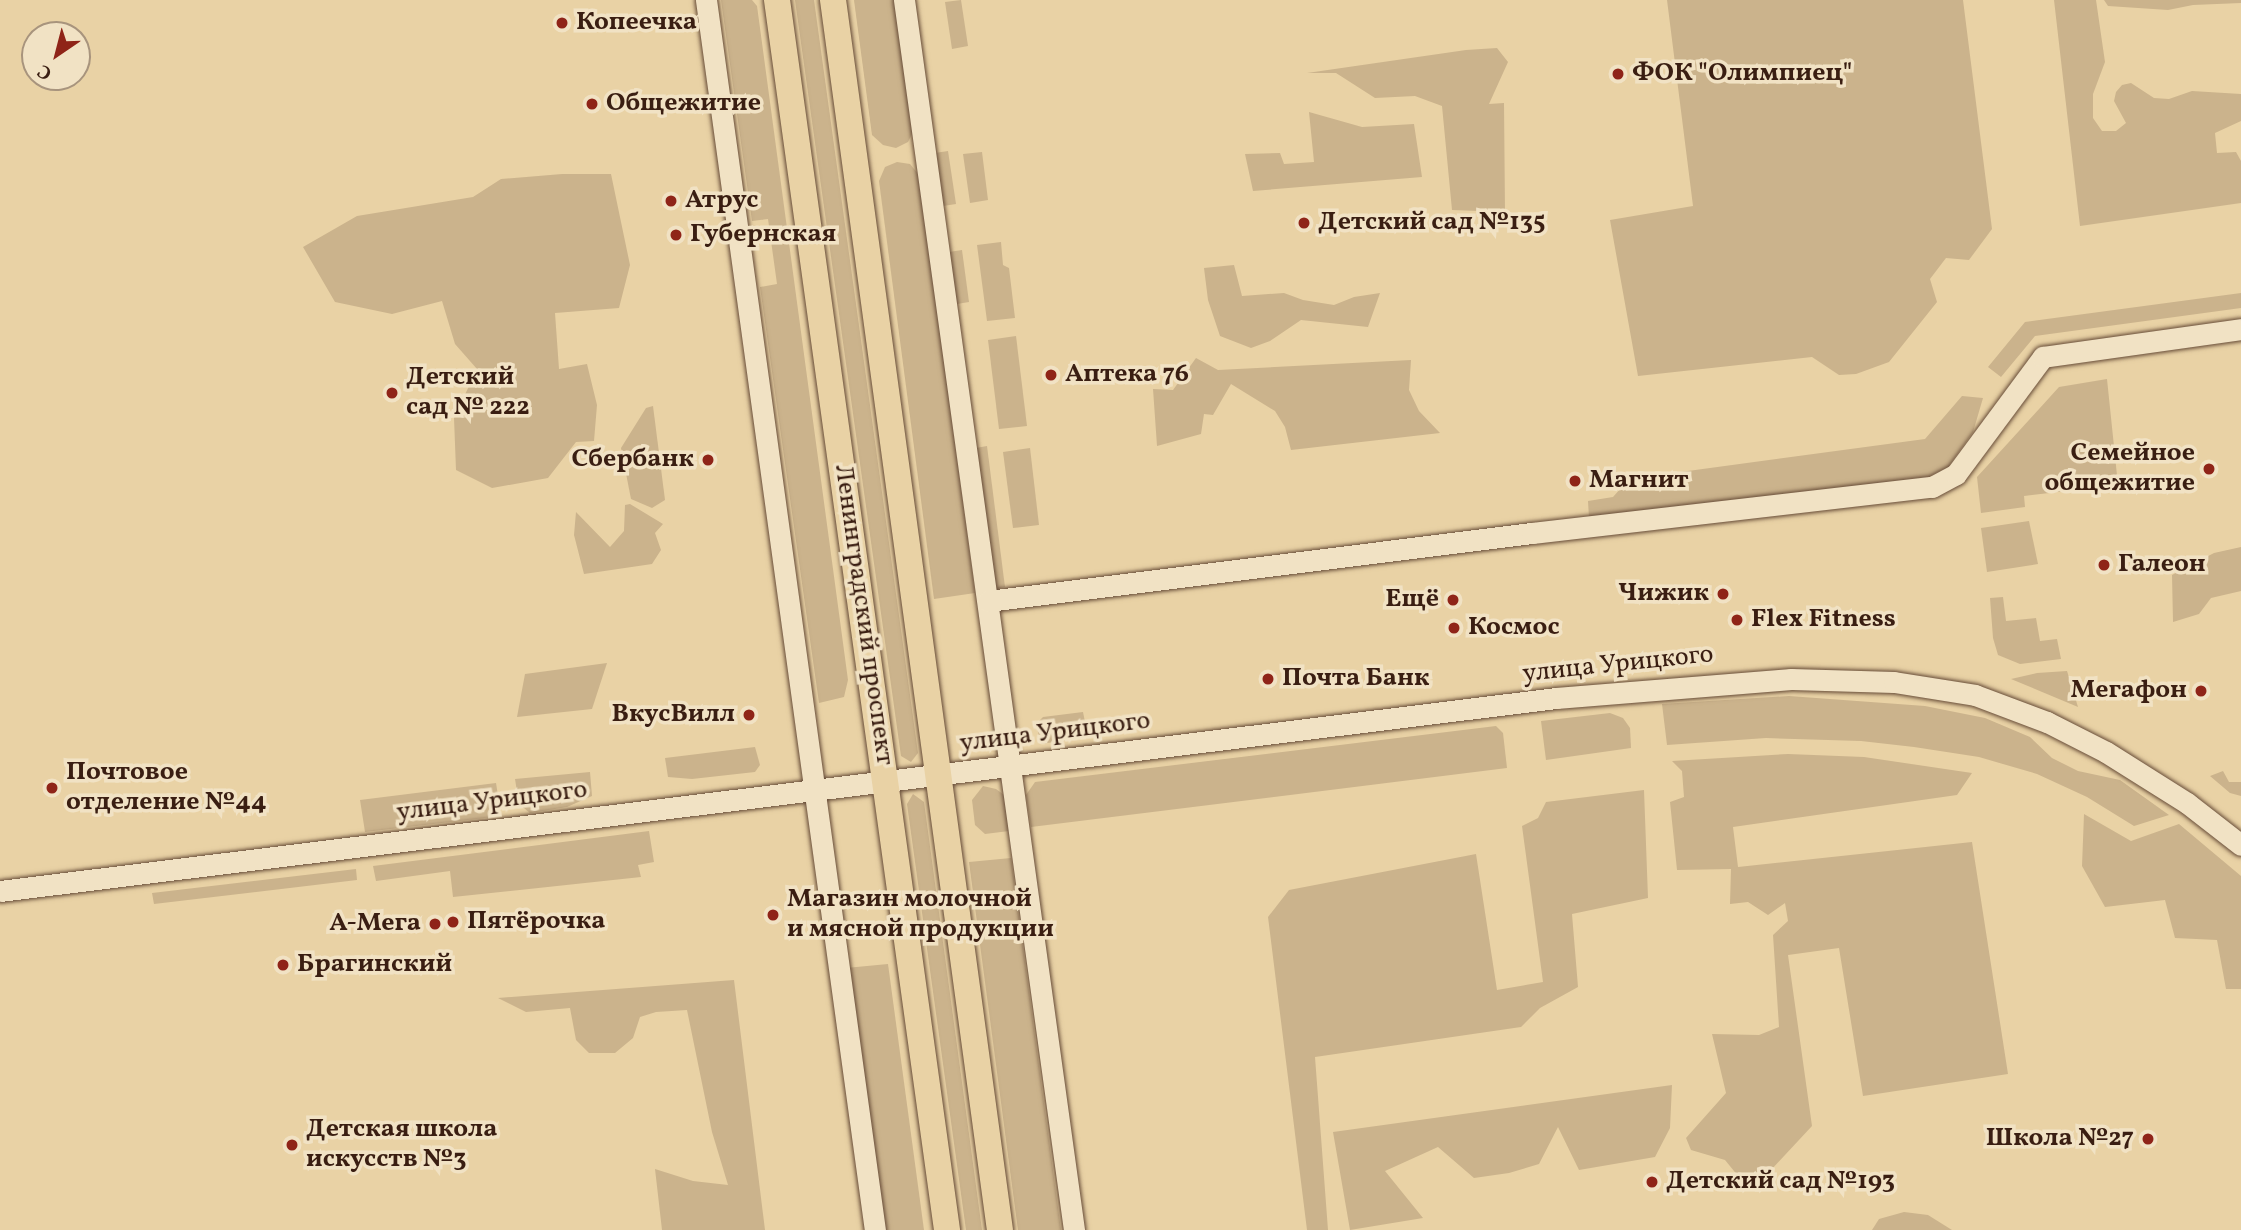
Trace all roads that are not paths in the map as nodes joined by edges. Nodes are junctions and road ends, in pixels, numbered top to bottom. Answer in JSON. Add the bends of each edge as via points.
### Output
{"nodes":[{"id":1,"x":706,"y":0,"type":"edge"},
{"id":2,"x":777,"y":0,"type":"edge"},
{"id":3,"x":833,"y":0,"type":"edge"},
{"id":4,"x":904,"y":0,"type":"edge"},
{"id":5,"x":2241,"y":329,"type":"edge"},
{"id":6,"x":988,"y":601,"type":"junction"},
{"id":7,"x":1009,"y":766,"type":"junction"},
{"id":8,"x":938,"y":775,"type":"junction"},
{"id":9,"x":886,"y":783,"type":"junction"},
{"id":10,"x":816,"y":791,"type":"junction"},
{"id":11,"x":2241,"y":845,"type":"edge"},
{"id":12,"x":0,"y":891,"type":"edge"},
{"id":13,"x":875,"y":1230,"type":"edge"},
{"id":14,"x":947,"y":1230,"type":"edge"},
{"id":15,"x":1000,"y":1230,"type":"edge"},
{"id":16,"x":1074,"y":1230,"type":"edge"}],
"edges":[{"from":1,"to":10,"type":"street"},
{"from":2,"to":9,"type":"main road","name":"Ленинградский проспект"},
{"from":3,"to":8,"type":"main road","name":"Ленинградский проспект"},
{"from":4,"to":6,"type":"street"},
{"from":5,"to":6,"type":"street","via":[[2043,357],[1956,474],[1932,487]]},
{"from":6,"to":7,"type":"street"},
{"from":7,"to":8,"type":"street","name":"улица Урицкого"},
{"from":7,"to":11,"type":"street","name":"улица Урицкого","via":[[1556,698],[1791,679],[1894,682],[1975,695],[2047,722],[2106,752],[2187,803]]},
{"from":7,"to":16,"type":"street"},
{"from":8,"to":9,"type":"street","name":"улица Урицкого"},
{"from":8,"to":15,"type":"main road","name":"Ленинградский проспект"},
{"from":9,"to":10,"type":"street","name":"улица Урицкого"},
{"from":9,"to":14,"type":"main road","name":"Ленинградский проспект"},
{"from":10,"to":12,"type":"street","name":"улица Урицкого"},
{"from":10,"to":13,"type":"street"}]}
